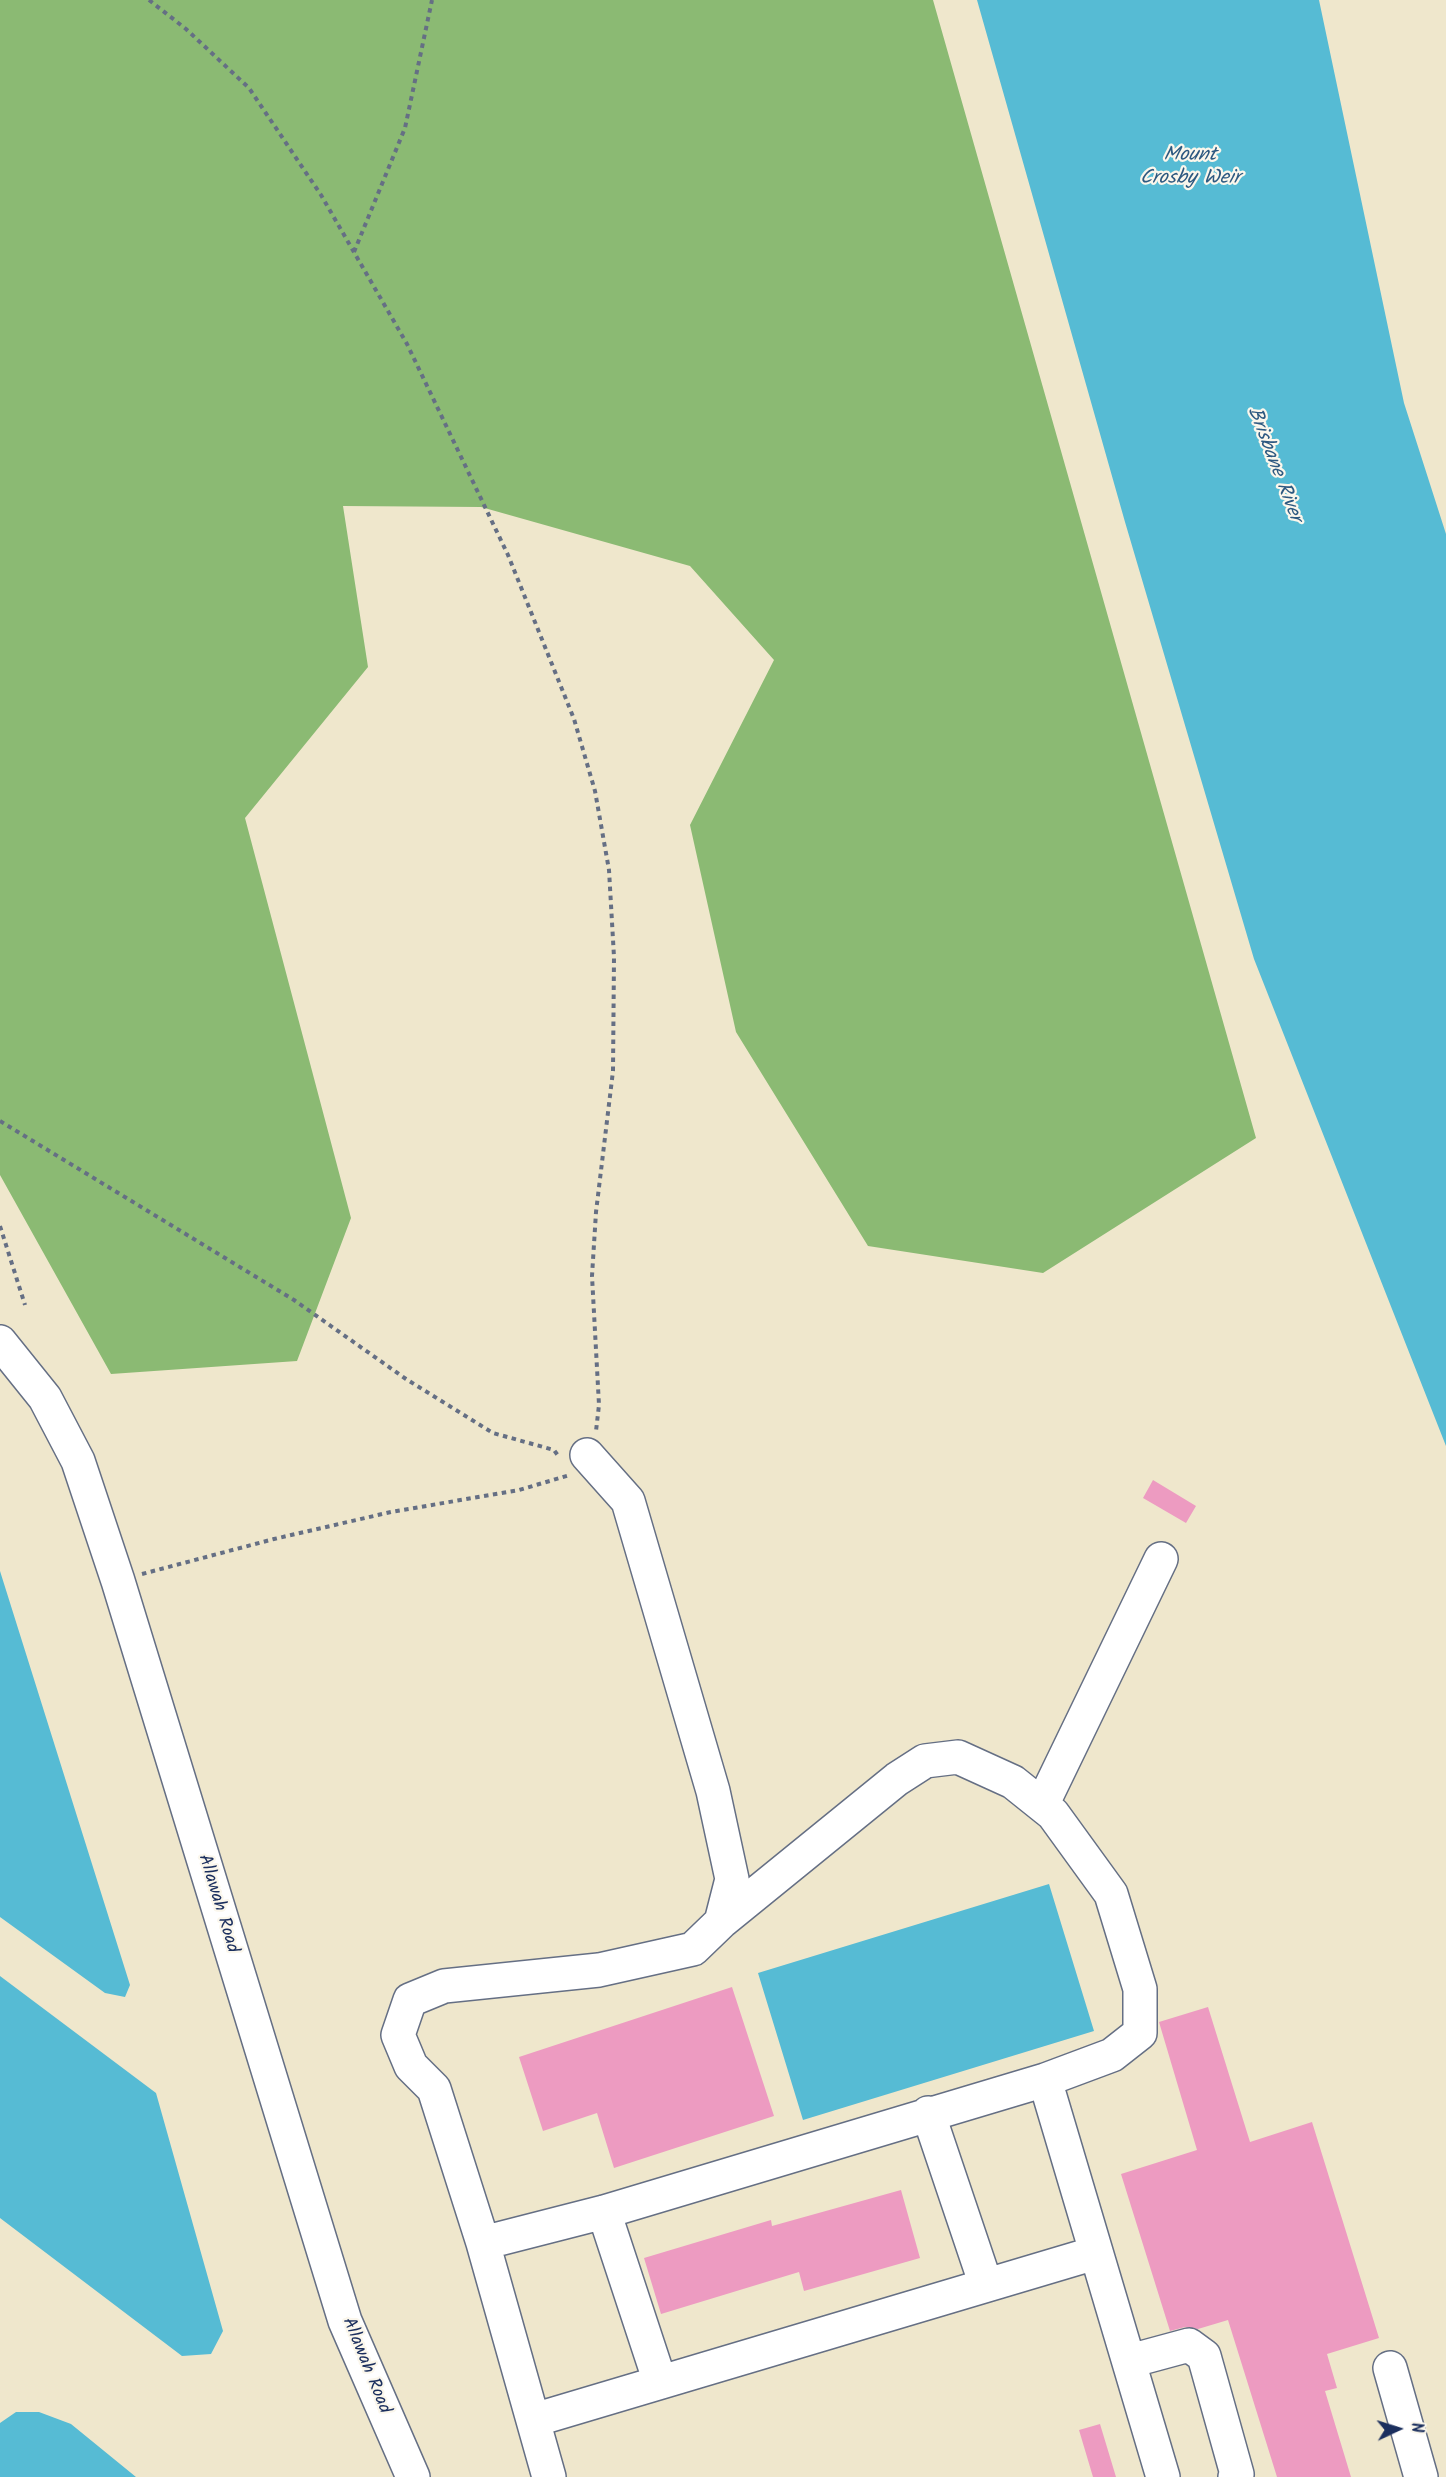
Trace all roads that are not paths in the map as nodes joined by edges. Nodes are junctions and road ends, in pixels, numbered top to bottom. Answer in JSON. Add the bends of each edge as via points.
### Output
{"nodes":[{"id":1,"x":0,"y":1342,"type":"edge"},
{"id":2,"x":579,"y":1465,"type":"road end"},
{"id":3,"x":1161,"y":1559,"type":"dead end"},
{"id":4,"x":1042,"y":1805,"type":"junction"},
{"id":5,"x":721,"y":1922,"type":"junction"},
{"id":6,"x":1045,"y":2080,"type":"junction"},
{"id":7,"x":927,"y":2113,"type":"junction"},
{"id":8,"x":604,"y":2212,"type":"junction"},
{"id":9,"x":483,"y":2244,"type":"junction"},
{"id":10,"x":1095,"y":2253,"type":"junction"},
{"id":11,"x":986,"y":2285,"type":"junction"},
{"id":12,"x":1130,"y":2361,"type":"junction"},
{"id":13,"x":1390,"y":2368,"type":"dead end"},
{"id":14,"x":660,"y":2382,"type":"junction"},
{"id":15,"x":534,"y":2420,"type":"junction"},
{"id":16,"x":413,"y":2477,"type":"edge"},
{"id":17,"x":549,"y":2477,"type":"edge"},
{"id":18,"x":1162,"y":2477,"type":"edge"},
{"id":19,"x":1235,"y":2477,"type":"edge"},
{"id":20,"x":1421,"y":2477,"type":"edge"}],
"edges":[{"from":1,"to":16,"type":"street","name":"Allawah Road","via":[[45,1398],[78,1461],[345,2321]]},
{"from":2,"to":5,"type":"street","via":[[628,1501],[710,1780],[732,1879]]},
{"from":3,"to":4,"type":"street"},
{"from":4,"to":5,"type":"street","via":[[1013,1782],[958,1757],[926,1761],[897,1779]]},
{"from":4,"to":6,"type":"street","via":[[1053,1814],[1111,1894],[1140,1989],[1140,2033],[1112,2055]]},
{"from":5,"to":9,"type":"street","via":[[693,1949],[599,1970],[444,1986],[410,2000],[398,2035],[411,2066],[434,2090]]},
{"from":6,"to":7,"type":"street"},
{"from":6,"to":10,"type":"street"},
{"from":7,"to":8,"type":"street"},
{"from":7,"to":11,"type":"street"},
{"from":8,"to":9,"type":"street"},
{"from":8,"to":14,"type":"street"},
{"from":9,"to":15,"type":"street"},
{"from":10,"to":11,"type":"street"},
{"from":10,"to":12,"type":"street"},
{"from":11,"to":14,"type":"street"},
{"from":12,"to":18,"type":"street"},
{"from":12,"to":19,"type":"street","via":[[1189,2345],[1204,2356]]},
{"from":13,"to":20,"type":"street"},
{"from":14,"to":15,"type":"street"},
{"from":15,"to":17,"type":"street"}]}
